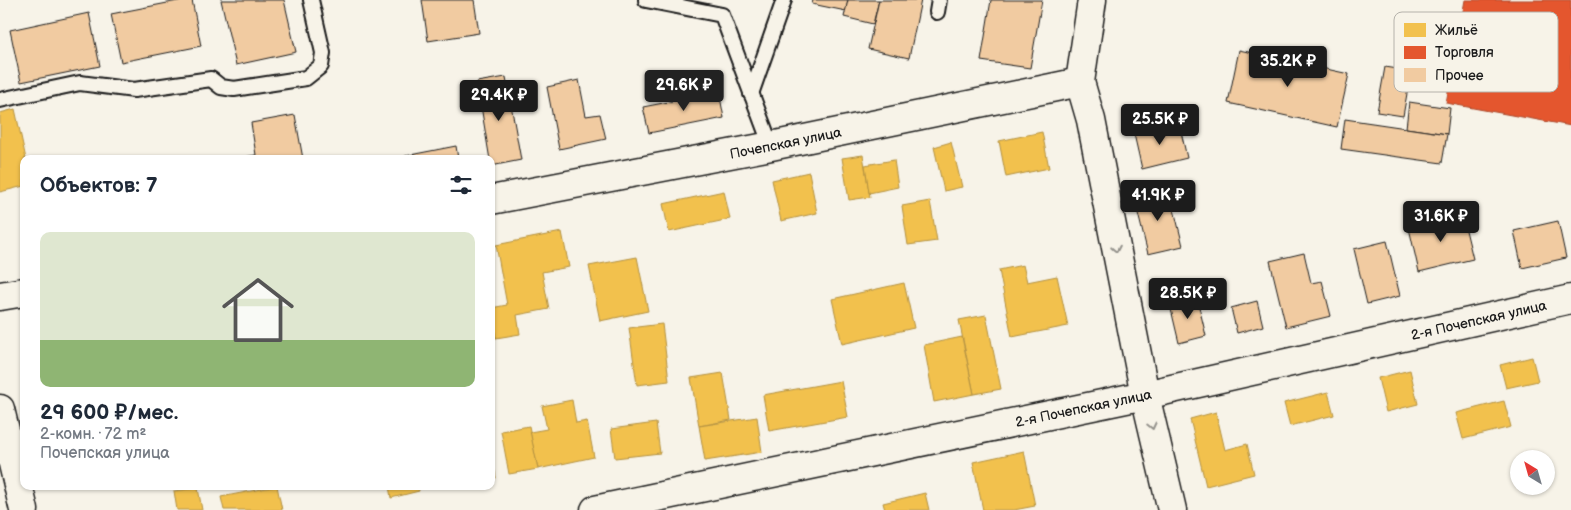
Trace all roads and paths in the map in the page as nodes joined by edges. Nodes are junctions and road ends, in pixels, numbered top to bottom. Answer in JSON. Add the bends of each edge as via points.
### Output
{"nodes":[{"id":1,"x":311,"y":0,"type":"edge"},
{"id":2,"x":646,"y":0,"type":"edge"},
{"id":3,"x":784,"y":0,"type":"edge"},
{"id":4,"x":1092,"y":0,"type":"edge"},
{"id":5,"x":1080,"y":82,"type":"junction"},
{"id":6,"x":751,"y":94,"type":"junction"},
{"id":7,"x":0,"y":100,"type":"edge"},
{"id":8,"x":770,"y":146,"type":"junction"},
{"id":9,"x":495,"y":199,"type":"edge"},
{"id":10,"x":20,"y":293,"type":"edge"},
{"id":11,"x":0,"y":296,"type":"edge"},
{"id":12,"x":1571,"y":299,"type":"edge"},
{"id":13,"x":1145,"y":395,"type":"junction"},
{"id":14,"x":0,"y":409,"type":"edge"},
{"id":15,"x":3,"y":440,"type":"edge"},
{"id":16,"x":24,"y":510,"type":"edge"},
{"id":17,"x":595,"y":510,"type":"edge"},
{"id":18,"x":1172,"y":510,"type":"edge"}],
"edges":[{"from":1,"to":7,"type":"lane","via":[[323,53],[321,66],[306,78],[234,89],[221,87],[211,79],[134,90],[80,83]]},
{"from":2,"to":6,"type":"lane","via":[[722,16]]},
{"from":3,"to":6,"type":"lane"},
{"from":4,"to":5,"type":"street"},
{"from":5,"to":8,"type":"street","name":"Почепская улица"},
{"from":5,"to":13,"type":"street","one_way":true,"via":[[1091,120]]},
{"from":6,"to":8,"type":"lane"},
{"from":8,"to":9,"type":"street","name":"Почепская улица"},
{"from":10,"to":11,"type":"street"},
{"from":12,"to":13,"type":"street","name":"2-я Почепская улица"},
{"from":13,"to":17,"type":"street","name":"2-я Почепская улица"},
{"from":13,"to":18,"type":"street","one_way":true},
{"from":14,"to":15,"type":"street"},
{"from":15,"to":16,"type":"street"}]}
